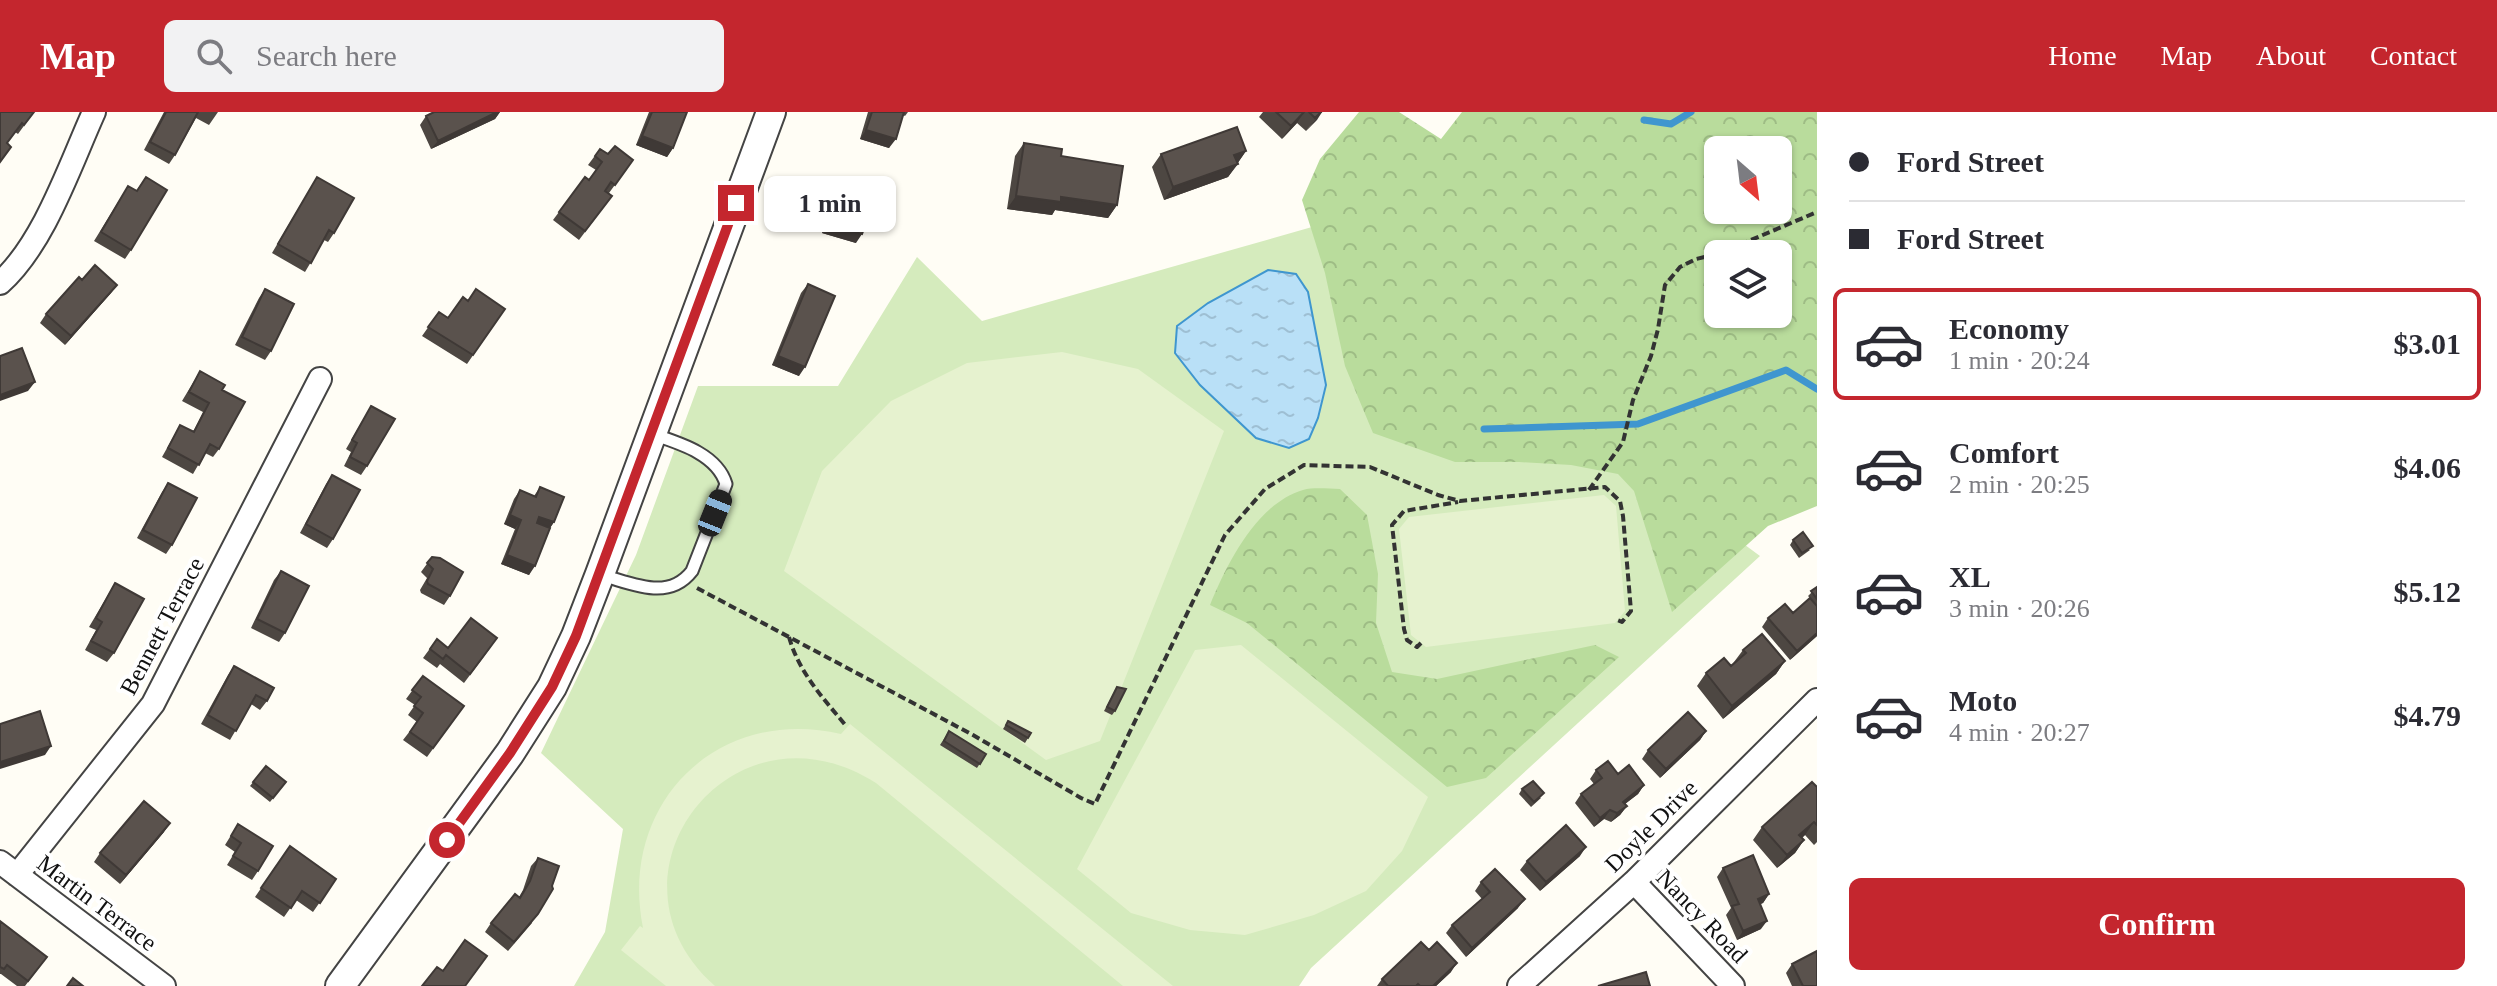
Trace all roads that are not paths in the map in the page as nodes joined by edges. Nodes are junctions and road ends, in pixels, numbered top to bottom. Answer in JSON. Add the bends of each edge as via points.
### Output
{"nodes":[{"id":1,"x":94,"y":112,"type":"edge"},
{"id":2,"x":771,"y":112,"type":"edge"},
{"id":3,"x":0,"y":283,"type":"edge"},
{"id":4,"x":320,"y":379,"type":"dead end"},
{"id":5,"x":652,"y":434,"type":"junction"},
{"id":6,"x":600,"y":574,"type":"junction"},
{"id":7,"x":1817,"y":700,"type":"edge"},
{"id":8,"x":8,"y":869,"type":"edge"},
{"id":9,"x":1634,"y":882,"type":"junction"},
{"id":10,"x":164,"y":986,"type":"edge"},
{"id":11,"x":340,"y":986,"type":"edge"},
{"id":12,"x":1519,"y":986,"type":"edge"},
{"id":13,"x":1733,"y":986,"type":"edge"}],
"edges":[{"from":1,"to":3,"type":"street","via":[[39,232]]},
{"from":2,"to":5,"type":"street"},
{"from":4,"to":8,"type":"street","name":"Bennett Terrace","via":[[153,704]]},
{"from":5,"to":6,"type":"street"},
{"from":5,"to":6,"type":"lane","via":[[710,460],[726,484],[684,581],[660,590]]},
{"from":6,"to":11,"type":"street","via":[[552,687],[519,740]]},
{"from":7,"to":9,"type":"street","name":"Doyle Drive"},
{"from":8,"to":10,"type":"street","name":"Martin Terrace"},
{"from":9,"to":12,"type":"street","name":"Doyle Drive"},
{"from":9,"to":13,"type":"street","name":"Nancy Road"}]}
